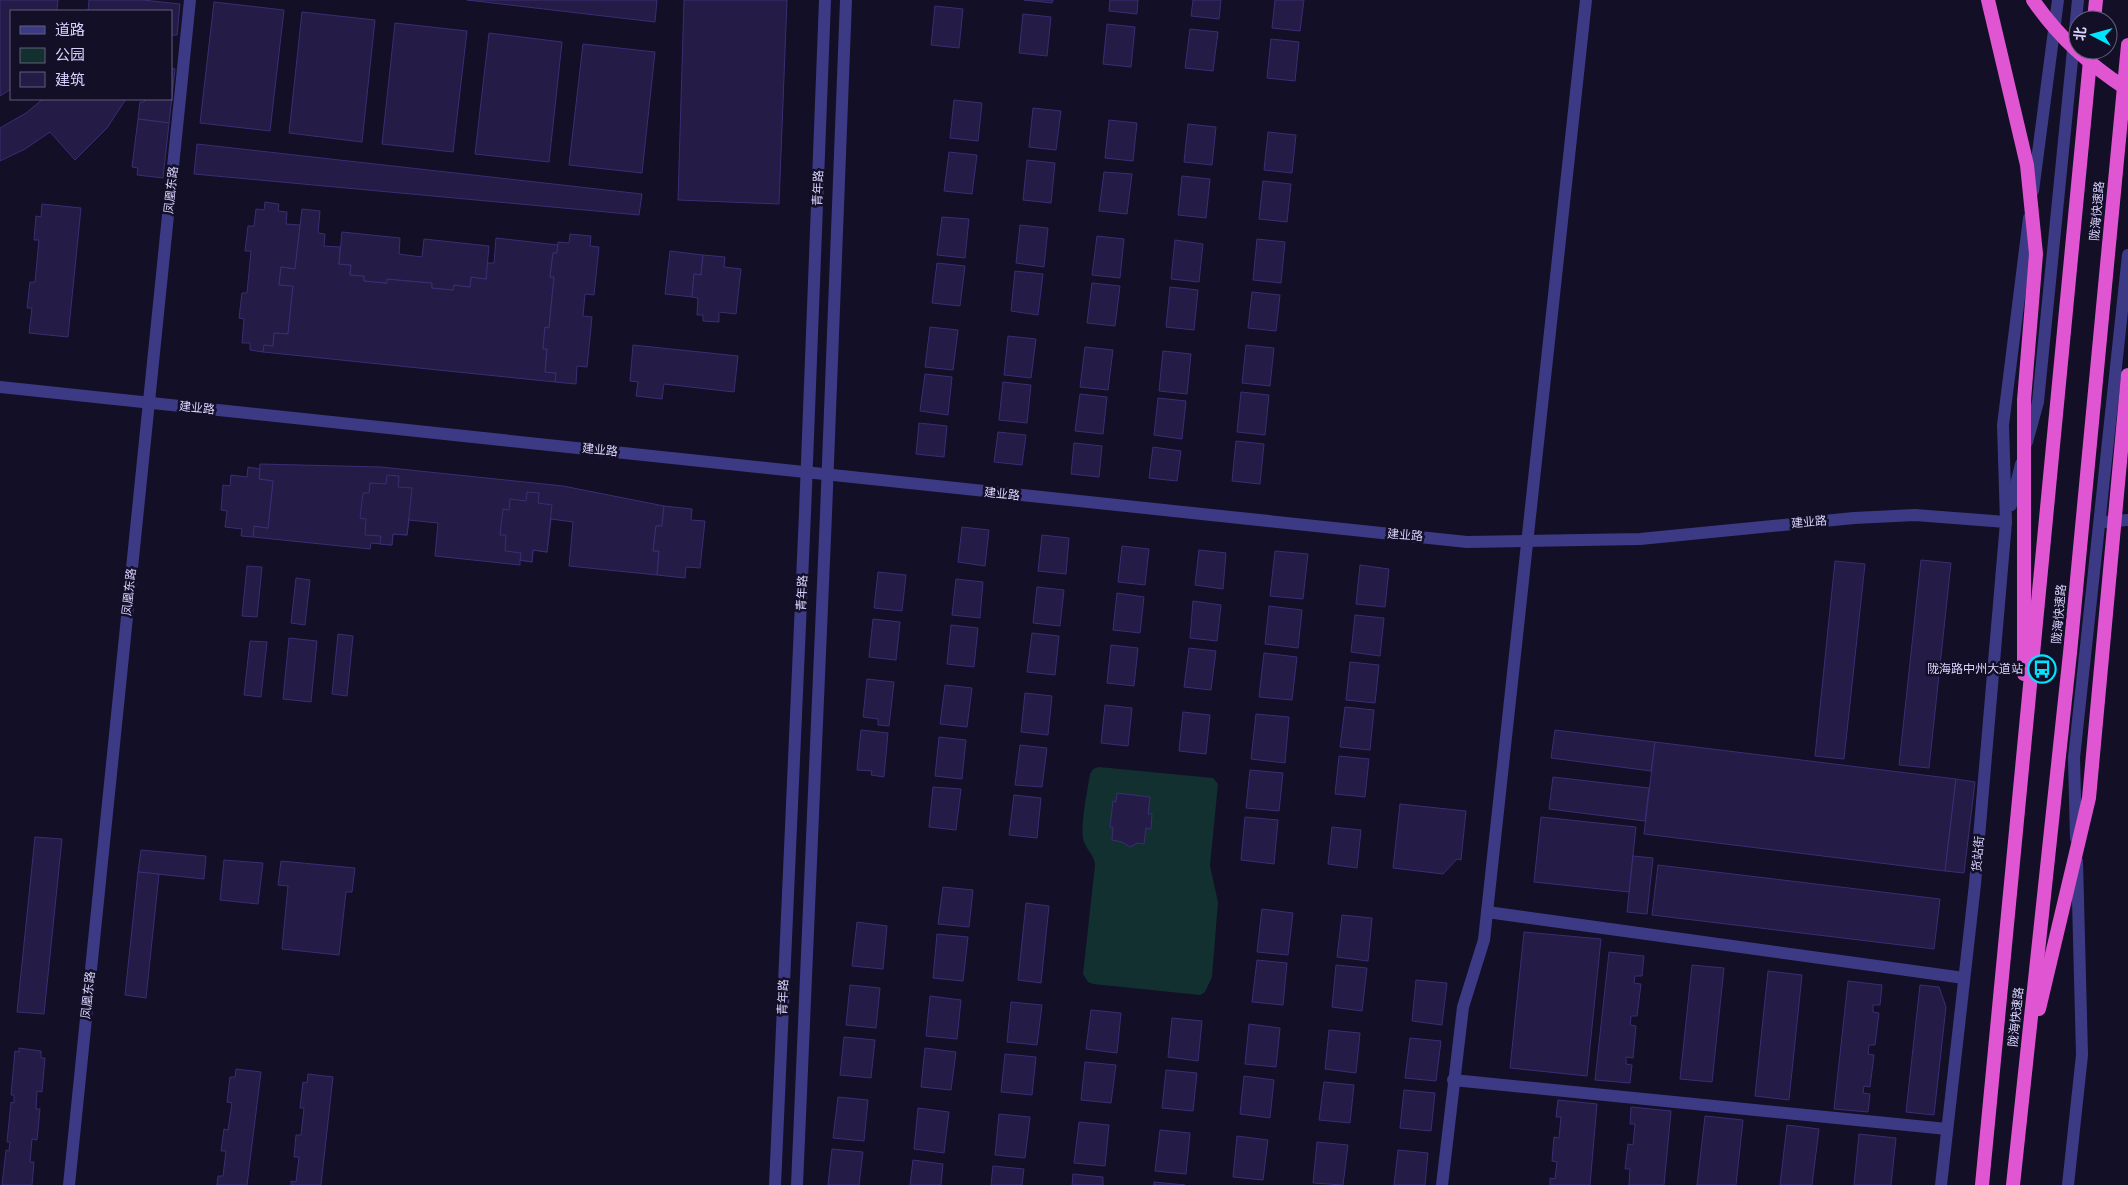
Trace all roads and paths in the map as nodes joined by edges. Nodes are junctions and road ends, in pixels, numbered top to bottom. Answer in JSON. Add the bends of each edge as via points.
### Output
{"nodes":[{"id":1,"x":190,"y":0,"type":"edge"},
{"id":2,"x":825,"y":0,"type":"edge"},
{"id":3,"x":846,"y":0,"type":"edge"},
{"id":4,"x":1586,"y":0,"type":"edge"},
{"id":5,"x":2033,"y":0,"type":"edge"},
{"id":6,"x":2058,"y":0,"type":"edge"},
{"id":7,"x":2078,"y":0,"type":"edge"},
{"id":8,"x":1988,"y":4,"type":"edge"},
{"id":9,"x":2128,"y":45,"type":"edge"},
{"id":10,"x":2090,"y":60,"type":"edge"},
{"id":11,"x":2128,"y":90,"type":"edge"},
{"id":12,"x":2128,"y":255,"type":"edge"},
{"id":13,"x":2128,"y":375,"type":"edge"},
{"id":14,"x":0,"y":387,"type":"edge"},
{"id":15,"x":2127,"y":393,"type":"edge"},
{"id":16,"x":149,"y":403,"type":"junction"},
{"id":17,"x":807,"y":472,"type":"junction"},
{"id":18,"x":828,"y":474,"type":"junction"},
{"id":19,"x":2128,"y":520,"type":"edge"},
{"id":20,"x":2006,"y":522,"type":"junction"},
{"id":21,"x":2099,"y":522,"type":"junction"},
{"id":22,"x":1527,"y":542,"type":"junction"},
{"id":23,"x":2025,"y":731,"type":"junction"},
{"id":24,"x":1487,"y":912,"type":"junction"},
{"id":25,"x":1964,"y":978,"type":"junction"},
{"id":26,"x":2026,"y":1068,"type":"junction"},
{"id":27,"x":1453,"y":1080,"type":"junction"},
{"id":28,"x":1947,"y":1129,"type":"junction"},
{"id":29,"x":69,"y":1185,"type":"edge"},
{"id":30,"x":776,"y":1185,"type":"edge"},
{"id":31,"x":797,"y":1185,"type":"edge"},
{"id":32,"x":1442,"y":1185,"type":"edge"},
{"id":33,"x":1941,"y":1185,"type":"edge"},
{"id":34,"x":1982,"y":1185,"type":"edge"},
{"id":35,"x":2013,"y":1185,"type":"edge"},
{"id":36,"x":2068,"y":1185,"type":"edge"}],
"edges":[{"from":1,"to":16,"type":"street","name":"凤凰东路"},
{"from":2,"to":17,"type":"street","name":"青年路"},
{"from":3,"to":18,"type":"street","name":"青年路"},
{"from":4,"to":22,"type":"street"},
{"from":5,"to":11,"type":"highway","bridge":true,"via":[[2080,56]]},
{"from":6,"to":20,"type":"street","via":[[2003,425]]},
{"from":7,"to":20,"type":"street","via":[[2038,402]]},
{"from":8,"to":23,"type":"highway","bridge":true,"via":[[2027,165],[2036,254],[2024,400],[2022,619]]},
{"from":9,"to":26,"type":"highway","name":"陇海快速路","bridge":true,"via":[[2071,643]]},
{"from":10,"to":23,"type":"highway","name":"陇海快速路","bridge":true},
{"from":12,"to":21,"type":"street"},
{"from":13,"to":15,"type":"highway","bridge":true},
{"from":14,"to":16,"type":"street","name":"建业路"},
{"from":15,"to":26,"type":"highway","bridge":true,"via":[[2089,798]]},
{"from":16,"to":17,"type":"street","name":"建业路"},
{"from":16,"to":29,"type":"street","name":"凤凰东路"},
{"from":17,"to":18,"type":"street","name":"建业路"},
{"from":17,"to":30,"type":"street","name":"青年路"},
{"from":18,"to":22,"type":"street","name":"建业路","via":[[1467,542]]},
{"from":18,"to":31,"type":"street","name":"青年路"},
{"from":19,"to":21,"type":"street"},
{"from":20,"to":22,"type":"street","name":"建业路","via":[[1915,515],[1640,539]]},
{"from":20,"to":25,"type":"street","name":"货站街"},
{"from":21,"to":36,"type":"street","via":[[2074,758],[2082,1055]]},
{"from":22,"to":24,"type":"street"},
{"from":23,"to":34,"type":"highway","name":"陇海快速路","bridge":true},
{"from":24,"to":25,"type":"street"},
{"from":24,"to":27,"type":"street","via":[[1484,940],[1463,1007]]},
{"from":25,"to":28,"type":"street","name":"货站街"},
{"from":26,"to":35,"type":"highway","name":"陇海快速路","bridge":true},
{"from":27,"to":28,"type":"street"},
{"from":27,"to":32,"type":"street"},
{"from":28,"to":33,"type":"street","name":"货站街"}]}
